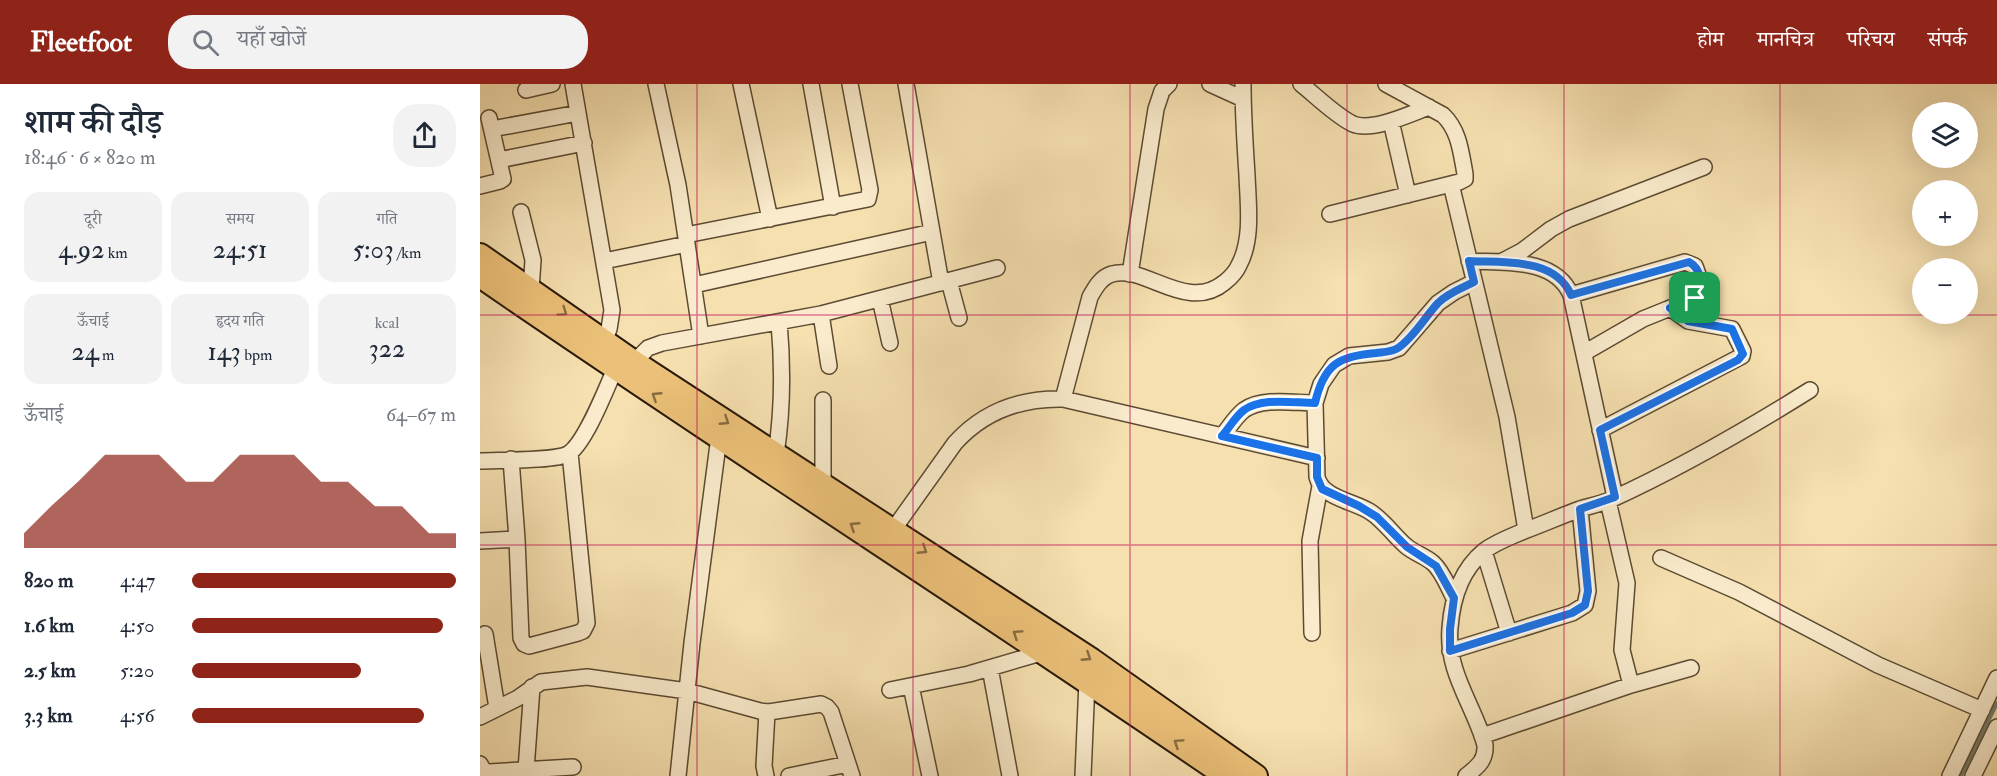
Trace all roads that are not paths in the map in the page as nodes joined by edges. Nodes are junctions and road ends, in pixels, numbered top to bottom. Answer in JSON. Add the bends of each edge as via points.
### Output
{"nodes":[{"id":1,"x":552,"y":84,"type":"edge"},
{"id":2,"x":573,"y":84,"type":"edge"},
{"id":3,"x":656,"y":84,"type":"edge"},
{"id":4,"x":741,"y":84,"type":"edge"},
{"id":5,"x":811,"y":84,"type":"edge"},
{"id":6,"x":850,"y":84,"type":"edge"},
{"id":7,"x":906,"y":84,"type":"edge"},
{"id":8,"x":1169,"y":84,"type":"edge"},
{"id":9,"x":1210,"y":84,"type":"edge"},
{"id":10,"x":1386,"y":84,"type":"edge"},
{"id":11,"x":1308,"y":87,"type":"edge"},
{"id":12,"x":526,"y":90,"type":"dead end"},
{"id":13,"x":1243,"y":91,"type":"edge"},
{"id":14,"x":1429,"y":107,"type":"junction"},
{"id":15,"x":578,"y":113,"type":"junction"},
{"id":16,"x":1391,"y":121,"type":"junction"},
{"id":17,"x":584,"y":143,"type":"junction"},
{"id":18,"x":499,"y":160,"type":"junction"},
{"id":19,"x":1704,"y":167,"type":"dead end"},
{"id":20,"x":1451,"y":184,"type":"junction"},
{"id":21,"x":480,"y":186,"type":"edge"},
{"id":22,"x":1408,"y":195,"type":"junction"},
{"id":23,"x":832,"y":207,"type":"junction"},
{"id":24,"x":521,"y":212,"type":"dead end"},
{"id":25,"x":1329,"y":214,"type":"dead end"},
{"id":26,"x":770,"y":219,"type":"junction"},
{"id":27,"x":932,"y":232,"type":"junction"},
{"id":28,"x":686,"y":240,"type":"junction"},
{"id":29,"x":480,"y":255,"type":"edge"},
{"id":30,"x":604,"y":261,"type":"junction"},
{"id":31,"x":1469,"y":261,"type":"junction"},
{"id":32,"x":1499,"y":263,"type":"junction"},
{"id":33,"x":998,"y":268,"type":"dead end"},
{"id":34,"x":1130,"y":274,"type":"junction"},
{"id":35,"x":480,"y":276,"type":"edge"},
{"id":36,"x":945,"y":282,"type":"junction"},
{"id":37,"x":1474,"y":282,"type":"junction"},
{"id":38,"x":694,"y":285,"type":"junction"},
{"id":39,"x":531,"y":290,"type":"junction"},
{"id":40,"x":1571,"y":295,"type":"junction"},
{"id":41,"x":880,"y":299,"type":"junction"},
{"id":42,"x":1670,"y":308,"type":"junction"},
{"id":43,"x":821,"y":314,"type":"junction"},
{"id":44,"x":959,"y":318,"type":"dead end"},
{"id":45,"x":779,"y":322,"type":"junction"},
{"id":46,"x":701,"y":336,"type":"junction"},
{"id":47,"x":890,"y":343,"type":"dead end"},
{"id":48,"x":1584,"y":353,"type":"junction"},
{"id":49,"x":613,"y":357,"type":"junction"},
{"id":50,"x":829,"y":366,"type":"dead end"},
{"id":51,"x":1810,"y":390,"type":"dead end"},
{"id":52,"x":1063,"y":399,"type":"junction"},
{"id":53,"x":823,"y":400,"type":"dead end"},
{"id":54,"x":1315,"y":403,"type":"junction"},
{"id":55,"x":1600,"y":430,"type":"junction"},
{"id":56,"x":1222,"y":436,"type":"junction"},
{"id":57,"x":719,"y":437,"type":"junction"},
{"id":58,"x":570,"y":453,"type":"junction"},
{"id":59,"x":776,"y":454,"type":"junction"},
{"id":60,"x":1317,"y":458,"type":"junction"},
{"id":61,"x":511,"y":459,"type":"junction"},
{"id":62,"x":480,"y":461,"type":"edge"},
{"id":63,"x":822,"y":485,"type":"junction"},
{"id":64,"x":1320,"y":486,"type":"junction"},
{"id":65,"x":1611,"y":499,"type":"junction"},
{"id":66,"x":1580,"y":509,"type":"junction"},
{"id":67,"x":893,"y":530,"type":"junction"},
{"id":68,"x":1526,"y":531,"type":"junction"},
{"id":69,"x":517,"y":539,"type":"junction"},
{"id":70,"x":480,"y":541,"type":"edge"},
{"id":71,"x":1484,"y":551,"type":"junction"},
{"id":72,"x":1661,"y":558,"type":"dead end"},
{"id":73,"x":1454,"y":598,"type":"junction"},
{"id":74,"x":1312,"y":633,"type":"dead end"},
{"id":75,"x":1509,"y":633,"type":"junction"},
{"id":76,"x":485,"y":634,"type":"dead end"},
{"id":77,"x":1450,"y":651,"type":"junction"},
{"id":78,"x":1044,"y":652,"type":"junction"},
{"id":79,"x":990,"y":668,"type":"junction"},
{"id":80,"x":1690,"y":668,"type":"dead end"},
{"id":81,"x":1997,"y":678,"type":"edge"},
{"id":82,"x":1087,"y":681,"type":"junction"},
{"id":83,"x":1631,"y":685,"type":"junction"},
{"id":84,"x":911,"y":686,"type":"junction"},
{"id":85,"x":532,"y":687,"type":"junction"},
{"id":86,"x":890,"y":690,"type":"dead end"},
{"id":87,"x":687,"y":691,"type":"junction"},
{"id":88,"x":497,"y":708,"type":"junction"},
{"id":89,"x":1982,"y":710,"type":"junction"},
{"id":90,"x":767,"y":712,"type":"junction"},
{"id":91,"x":480,"y":717,"type":"edge"},
{"id":92,"x":1997,"y":728,"type":"edge"},
{"id":93,"x":1482,"y":736,"type":"junction"},
{"id":94,"x":480,"y":764,"type":"edge"},
{"id":95,"x":573,"y":767,"type":"dead end"},
{"id":96,"x":526,"y":770,"type":"junction"},
{"id":97,"x":850,"y":770,"type":"edge"},
{"id":98,"x":678,"y":776,"type":"edge"},
{"id":99,"x":766,"y":776,"type":"edge"},
{"id":100,"x":789,"y":776,"type":"edge"},
{"id":101,"x":930,"y":776,"type":"edge"},
{"id":102,"x":1010,"y":776,"type":"edge"},
{"id":103,"x":1083,"y":776,"type":"edge"},
{"id":104,"x":1226,"y":776,"type":"edge"},
{"id":105,"x":1256,"y":776,"type":"edge"},
{"id":106,"x":1466,"y":776,"type":"edge"},
{"id":107,"x":1950,"y":776,"type":"edge"},
{"id":108,"x":1973,"y":776,"type":"edge"}],
"edges":[{"from":1,"to":12,"type":"street"},
{"from":2,"to":15,"type":"street"},
{"from":3,"to":28,"type":"street"},
{"from":4,"to":26,"type":"street"},
{"from":5,"to":23,"type":"street"},
{"from":6,"to":23,"type":"street","via":[[870,194],[865,200]]},
{"from":7,"to":27,"type":"street"},
{"from":8,"to":34,"type":"street","via":[[1156,109]]},
{"from":9,"to":13,"type":"street"},
{"from":10,"to":14,"type":"street"},
{"from":11,"to":16,"type":"street","via":[[1354,124],[1370,126]]},
{"from":13,"to":34,"type":"street","via":[[1248,215],[1240,265],[1222,284],[1198,293]]},
{"from":14,"to":16,"type":"street"},
{"from":14,"to":20,"type":"street","via":[[1450,121],[1457,134],[1466,176]]},
{"from":15,"to":17,"type":"street"},
{"from":15,"to":18,"type":"street","via":[[490,124]]},
{"from":16,"to":22,"type":"street"},
{"from":17,"to":18,"type":"street"},
{"from":17,"to":30,"type":"street"},
{"from":18,"to":21,"type":"street","via":[[502,180]]},
{"from":19,"to":32,"type":"street","via":[[1559,224]]},
{"from":20,"to":22,"type":"street"},
{"from":20,"to":31,"type":"street"},
{"from":22,"to":25,"type":"street"},
{"from":23,"to":26,"type":"street"},
{"from":24,"to":39,"type":"street","via":[[533,260]]},
{"from":26,"to":28,"type":"street"},
{"from":27,"to":36,"type":"street"},
{"from":27,"to":38,"type":"street"},
{"from":28,"to":30,"type":"street"},
{"from":28,"to":38,"type":"street"},
{"from":29,"to":39,"type":"highway"},
{"from":30,"to":49,"type":"street"},
{"from":31,"to":32,"type":"street"},
{"from":31,"to":37,"type":"street"},
{"from":32,"to":40,"type":"street","via":[[1544,269],[1563,281]]},
{"from":33,"to":36,"type":"street"},
{"from":34,"to":52,"type":"street","via":[[1106,277],[1090,297]]},
{"from":35,"to":49,"type":"highway"},
{"from":36,"to":41,"type":"street"},
{"from":36,"to":44,"type":"street"},
{"from":37,"to":54,"type":"street","via":[[1438,303],[1399,348],[1339,361],[1324,378]]},
{"from":37,"to":68,"type":"street","via":[[1507,417]]},
{"from":38,"to":46,"type":"street"},
{"from":39,"to":49,"type":"highway","one_way":true},
{"from":40,"to":42,"type":"street","via":[[1689,262],[1698,273],[1700,292]]},
{"from":40,"to":48,"type":"street"},
{"from":41,"to":43,"type":"street"},
{"from":41,"to":47,"type":"street"},
{"from":42,"to":48,"type":"street"},
{"from":42,"to":55,"type":"street","via":[[1688,321],[1732,329],[1742,356]]},
{"from":43,"to":45,"type":"street"},
{"from":43,"to":50,"type":"street"},
{"from":45,"to":46,"type":"street"},
{"from":45,"to":59,"type":"street","via":[[782,403]]},
{"from":46,"to":49,"type":"street"},
{"from":48,"to":55,"type":"street"},
{"from":57,"to":49,"type":"highway","one_way":true},
{"from":49,"to":58,"type":"street","via":[[580,442]]},
{"from":49,"to":59,"type":"highway","one_way":true},
{"from":51,"to":65,"type":"street","via":[[1746,430]]},
{"from":52,"to":56,"type":"street"},
{"from":52,"to":67,"type":"street","via":[[1042,399],[1000,409],[966,430]]},
{"from":53,"to":63,"type":"street"},
{"from":54,"to":56,"type":"street","via":[[1251,406],[1238,415]]},
{"from":54,"to":60,"type":"street"},
{"from":55,"to":65,"type":"street"},
{"from":56,"to":60,"type":"street"},
{"from":78,"to":57,"type":"highway","one_way":true},
{"from":57,"to":87,"type":"street"},
{"from":58,"to":61,"type":"street"},
{"from":58,"to":69,"type":"street","via":[[587,617],[583,631],[532,646],[524,644]]},
{"from":59,"to":63,"type":"highway"},
{"from":60,"to":64,"type":"street"},
{"from":61,"to":62,"type":"street"},
{"from":61,"to":69,"type":"street"},
{"from":63,"to":67,"type":"highway"},
{"from":64,"to":73,"type":"street","via":[[1377,517],[1407,547],[1431,561]]},
{"from":64,"to":74,"type":"street","via":[[1310,551]]},
{"from":65,"to":66,"type":"street"},
{"from":65,"to":83,"type":"street","via":[[1627,583],[1622,650]]},
{"from":66,"to":68,"type":"street"},
{"from":66,"to":75,"type":"street","via":[[1588,591],[1585,605],[1572,613]]},
{"from":67,"to":105,"type":"highway","one_way":true,"via":[[1092,660]]},
{"from":68,"to":71,"type":"street"},
{"from":69,"to":70,"type":"street"},
{"from":71,"to":73,"type":"street","via":[[1462,577]]},
{"from":71,"to":75,"type":"street"},
{"from":72,"to":89,"type":"street","via":[[1761,603],[1878,665]]},
{"from":73,"to":77,"type":"street"},
{"from":75,"to":77,"type":"street"},
{"from":76,"to":88,"type":"street"},
{"from":77,"to":93,"type":"street"},
{"from":78,"to":79,"type":"street"},
{"from":78,"to":82,"type":"highway"},
{"from":79,"to":84,"type":"street"},
{"from":79,"to":102,"type":"street"},
{"from":80,"to":83,"type":"street"},
{"from":81,"to":89,"type":"street"},
{"from":82,"to":103,"type":"street"},
{"from":104,"to":82,"type":"highway","one_way":true},
{"from":83,"to":93,"type":"street"},
{"from":84,"to":86,"type":"street"},
{"from":84,"to":101,"type":"street"},
{"from":85,"to":87,"type":"street","via":[[547,680],[587,677]]},
{"from":85,"to":88,"type":"street"},
{"from":85,"to":96,"type":"street"},
{"from":87,"to":90,"type":"street"},
{"from":87,"to":98,"type":"street"},
{"from":88,"to":91,"type":"street"},
{"from":89,"to":107,"type":"street"},
{"from":90,"to":97,"type":"street","via":[[825,705],[831,712]]},
{"from":90,"to":99,"type":"street"},
{"from":92,"to":108,"type":"street"},
{"from":93,"to":106,"type":"street","via":[[1482,761]]},
{"from":94,"to":96,"type":"street","via":[[486,772]]},
{"from":95,"to":96,"type":"street"},
{"from":97,"to":100,"type":"street"}]}
